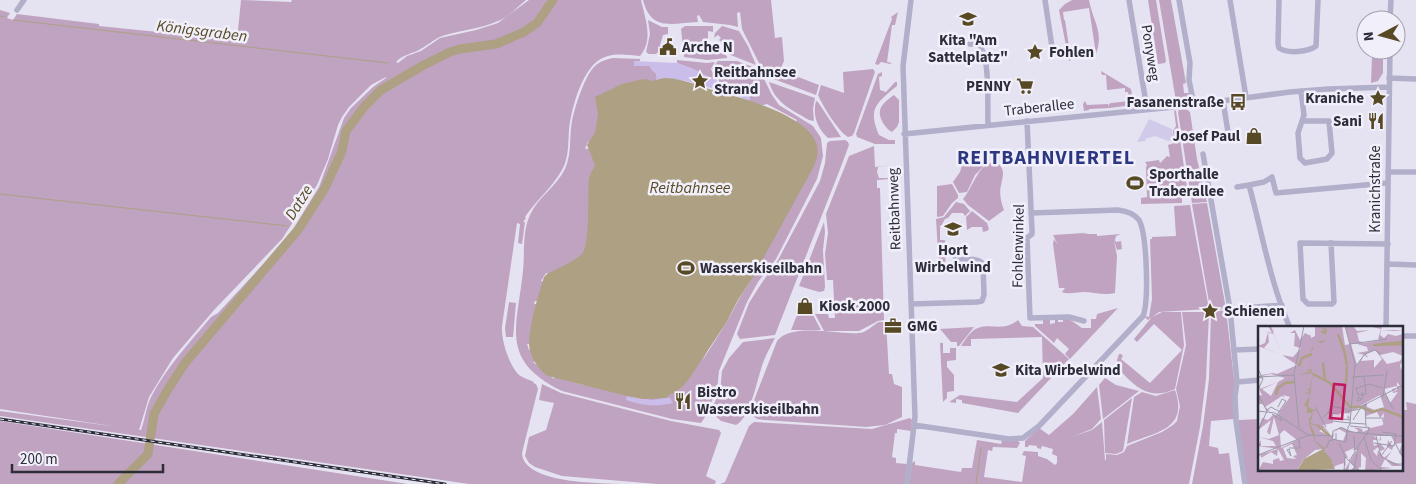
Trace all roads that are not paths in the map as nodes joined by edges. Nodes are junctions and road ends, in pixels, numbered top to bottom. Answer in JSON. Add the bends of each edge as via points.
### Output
{"nodes":[{"id":1,"x":24,"y":0,"type":"edge"},
{"id":2,"x":911,"y":0,"type":"edge"},
{"id":3,"x":1045,"y":0,"type":"edge"},
{"id":4,"x":1130,"y":0,"type":"edge"},
{"id":5,"x":1179,"y":0,"type":"edge"},
{"id":6,"x":1230,"y":0,"type":"edge"},
{"id":7,"x":1279,"y":0,"type":"edge"},
{"id":8,"x":1318,"y":0,"type":"edge"},
{"id":9,"x":17,"y":10,"type":"dead end"},
{"id":10,"x":970,"y":44,"type":"dead end"},
{"id":11,"x":1052,"y":46,"type":"dead end"},
{"id":12,"x":1390,"y":60,"type":"edge"},
{"id":13,"x":1389,"y":78,"type":"junction"},
{"id":14,"x":1416,"y":78,"type":"edge"},
{"id":15,"x":1389,"y":87,"type":"junction"},
{"id":16,"x":1301,"y":91,"type":"junction"},
{"id":17,"x":1246,"y":97,"type":"junction"},
{"id":18,"x":1223,"y":101,"type":"junction"},
{"id":19,"x":1194,"y":104,"type":"junction"},
{"id":20,"x":1147,"y":109,"type":"junction"},
{"id":21,"x":1027,"y":121,"type":"junction"},
{"id":22,"x":1302,"y":121,"type":"junction"},
{"id":23,"x":988,"y":125,"type":"junction"},
{"id":24,"x":904,"y":134,"type":"junction"},
{"id":25,"x":1224,"y":139,"type":"dead end"},
{"id":26,"x":1203,"y":154,"type":"dead end"},
{"id":27,"x":1388,"y":172,"type":"junction"},
{"id":28,"x":1416,"y":172,"type":"edge"},
{"id":29,"x":1387,"y":183,"type":"junction"},
{"id":30,"x":1249,"y":185,"type":"junction"},
{"id":31,"x":1238,"y":187,"type":"dead end"},
{"id":32,"x":1031,"y":213,"type":"junction"},
{"id":33,"x":1331,"y":243,"type":"junction"},
{"id":34,"x":1388,"y":244,"type":"junction"},
{"id":35,"x":955,"y":254,"type":"dead end"},
{"id":36,"x":1388,"y":264,"type":"junction"},
{"id":37,"x":1416,"y":264,"type":"edge"},
{"id":38,"x":910,"y":304,"type":"junction"},
{"id":39,"x":1282,"y":305,"type":"junction"},
{"id":40,"x":1230,"y":309,"type":"junction"},
{"id":41,"x":1084,"y":320,"type":"dead end"},
{"id":42,"x":1289,"y":326,"type":"edge"},
{"id":43,"x":1386,"y":326,"type":"edge"},
{"id":44,"x":1258,"y":349,"type":"edge"},
{"id":45,"x":1234,"y":350,"type":"junction"},
{"id":46,"x":1258,"y":380,"type":"edge"},
{"id":47,"x":1238,"y":382,"type":"junction"},
{"id":48,"x":914,"y":425,"type":"junction"},
{"id":49,"x":907,"y":484,"type":"edge"},
{"id":50,"x":1245,"y":484,"type":"edge"}],
"edges":[{"from":1,"to":9,"type":"street"},
{"from":2,"to":24,"type":"street","name":"Reitbahnweg","via":[[903,66]]},
{"from":3,"to":11,"type":"street"},
{"from":4,"to":20,"type":"street","name":"Ponyweg"},
{"from":5,"to":19,"type":"street"},
{"from":6,"to":17,"type":"street"},
{"from":7,"to":8,"type":"street","via":[[1278,44],[1286,52],[1316,46]]},
{"from":10,"to":23,"type":"street","via":[[978,44],[983,50]]},
{"from":12,"to":13,"type":"street","name":"Kranichstraße"},
{"from":13,"to":14,"type":"street"},
{"from":13,"to":15,"type":"street","name":"Kranichstraße"},
{"from":15,"to":16,"type":"street"},
{"from":15,"to":27,"type":"street","name":"Kranichstraße"},
{"from":16,"to":17,"type":"street"},
{"from":16,"to":22,"type":"street"},
{"from":17,"to":18,"type":"street"},
{"from":18,"to":19,"type":"street"},
{"from":18,"to":25,"type":"street","via":[[1228,132]]},
{"from":19,"to":20,"type":"street","name":"Traberallee"},
{"from":20,"to":21,"type":"street","name":"Traberallee"},
{"from":21,"to":23,"type":"street","name":"Traberallee"},
{"from":21,"to":32,"type":"street","name":"Fohlenwinkel"},
{"from":22,"to":22,"type":"street","via":[[1298,133],[1300,158],[1305,163],[1327,159],[1332,153],[1330,121]]},
{"from":23,"to":24,"type":"street","name":"Traberallee"},
{"from":24,"to":38,"type":"street","name":"Reitbahnweg"},
{"from":26,"to":40,"type":"street"},
{"from":27,"to":28,"type":"street"},
{"from":27,"to":29,"type":"street","name":"Kranichstraße"},
{"from":29,"to":30,"type":"street","via":[[1276,193],[1272,178]]},
{"from":29,"to":34,"type":"street","name":"Kranichstraße"},
{"from":30,"to":31,"type":"street"},
{"from":30,"to":39,"type":"street"},
{"from":32,"to":41,"type":"street","name":"Fohlenwinkel","via":[[1032,234],[1027,238],[1030,318]]},
{"from":32,"to":48,"type":"street","via":[[1118,210],[1136,217],[1144,241],[1146,306],[1143,316],[1039,426],[1023,438],[1009,439]]},
{"from":33,"to":33,"type":"street","via":[[1300,242],[1304,299],[1308,304],[1334,302]]},
{"from":33,"to":34,"type":"street"},
{"from":34,"to":36,"type":"street","name":"Kranichstraße"},
{"from":35,"to":38,"type":"street","via":[[956,260],[980,260],[983,264],[982,301]]},
{"from":36,"to":37,"type":"street"},
{"from":36,"to":43,"type":"street","name":"Kranichstraße"},
{"from":38,"to":48,"type":"street","name":"Reitbahnweg"},
{"from":39,"to":40,"type":"street"},
{"from":39,"to":42,"type":"street"},
{"from":40,"to":45,"type":"street"},
{"from":44,"to":45,"type":"street"},
{"from":45,"to":47,"type":"street"},
{"from":46,"to":47,"type":"street"},
{"from":47,"to":50,"type":"street","via":[[1236,421]]},
{"from":48,"to":49,"type":"street","name":"Reitbahnweg"}]}
